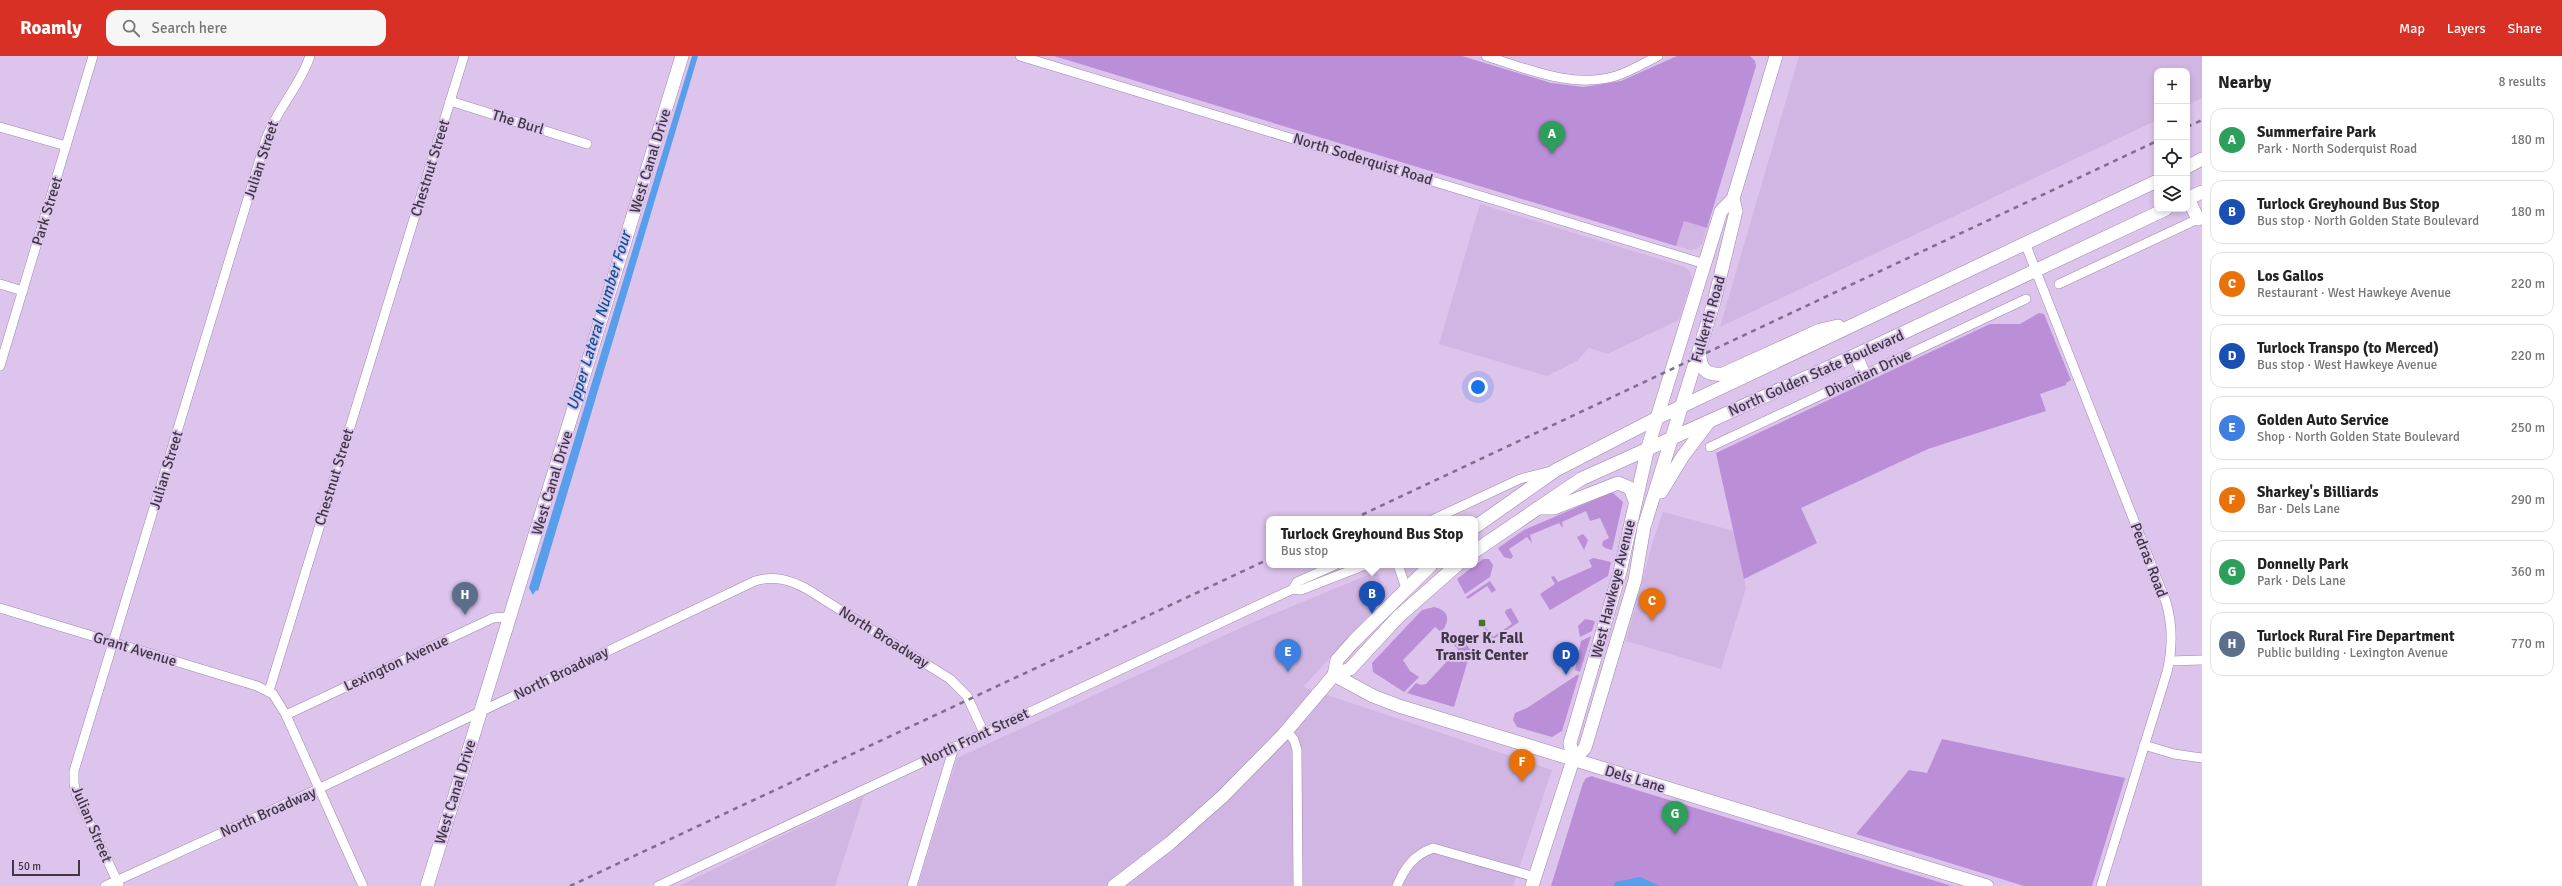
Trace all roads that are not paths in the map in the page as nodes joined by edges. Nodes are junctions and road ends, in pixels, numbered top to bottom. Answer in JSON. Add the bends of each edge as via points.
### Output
{"nodes":[{"id":1,"x":93,"y":56,"type":"edge"},
{"id":2,"x":310,"y":56,"type":"edge"},
{"id":3,"x":464,"y":56,"type":"edge"},
{"id":4,"x":682,"y":56,"type":"edge"},
{"id":5,"x":1020,"y":56,"type":"edge"},
{"id":6,"x":1486,"y":56,"type":"edge"},
{"id":7,"x":1658,"y":56,"type":"edge"},
{"id":8,"x":1776,"y":56,"type":"edge"},
{"id":9,"x":1516,"y":60,"type":"edge"},
{"id":10,"x":450,"y":101,"type":"junction"},
{"id":11,"x":0,"y":127,"type":"edge"},
{"id":12,"x":587,"y":144,"type":"dead end"},
{"id":13,"x":66,"y":146,"type":"junction"},
{"id":14,"x":2202,"y":160,"type":"edge"},
{"id":15,"x":2190,"y":165,"type":"edge"},
{"id":16,"x":2154,"y":182,"type":"edge"},
{"id":17,"x":2202,"y":192,"type":"edge"},
{"id":18,"x":2190,"y":198,"type":"edge"},
{"id":19,"x":1733,"y":199,"type":"junction"},
{"id":20,"x":2190,"y":202,"type":"edge"},
{"id":21,"x":2160,"y":212,"type":"edge"},
{"id":22,"x":2200,"y":218,"type":"edge"},
{"id":23,"x":2025,"y":243,"type":"junction"},
{"id":24,"x":1705,"y":264,"type":"junction"},
{"id":25,"x":2036,"y":271,"type":"junction"},
{"id":26,"x":0,"y":284,"type":"edge"},
{"id":27,"x":2059,"y":284,"type":"dead end"},
{"id":28,"x":23,"y":291,"type":"junction"},
{"id":29,"x":2026,"y":299,"type":"dead end"},
{"id":30,"x":1864,"y":319,"type":"junction"},
{"id":31,"x":1701,"y":346,"type":"junction"},
{"id":32,"x":1856,"y":355,"type":"junction"},
{"id":33,"x":0,"y":366,"type":"edge"},
{"id":34,"x":1864,"y":375,"type":"junction"},
{"id":35,"x":1682,"y":406,"type":"junction"},
{"id":36,"x":1657,"y":418,"type":"junction"},
{"id":37,"x":1709,"y":421,"type":"junction"},
{"id":38,"x":1672,"y":437,"type":"junction"},
{"id":39,"x":1648,"y":447,"type":"junction"},
{"id":40,"x":1710,"y":447,"type":"dead end"},
{"id":41,"x":1556,"y":470,"type":"junction"},
{"id":42,"x":1635,"y":501,"type":"junction"},
{"id":43,"x":1538,"y":508,"type":"junction"},
{"id":44,"x":1440,"y":516,"type":"edge"},
{"id":45,"x":1478,"y":525,"type":"edge"},
{"id":46,"x":1644,"y":527,"type":"junction"},
{"id":47,"x":1478,"y":549,"type":"edge"},
{"id":48,"x":1328,"y":568,"type":"edge"},
{"id":49,"x":1357,"y":568,"type":"edge"},
{"id":50,"x":1399,"y":568,"type":"edge"},
{"id":51,"x":1428,"y":568,"type":"edge"},
{"id":52,"x":1454,"y":568,"type":"edge"},
{"id":53,"x":1406,"y":588,"type":"junction"},
{"id":54,"x":1293,"y":589,"type":"junction"},
{"id":55,"x":0,"y":608,"type":"edge"},
{"id":56,"x":508,"y":617,"type":"junction"},
{"id":57,"x":114,"y":642,"type":"junction"},
{"id":58,"x":2170,"y":660,"type":"junction"},
{"id":59,"x":2202,"y":660,"type":"edge"},
{"id":60,"x":1334,"y":675,"type":"junction"},
{"id":61,"x":269,"y":691,"type":"junction"},
{"id":62,"x":479,"y":712,"type":"junction"},
{"id":63,"x":286,"y":715,"type":"junction"},
{"id":64,"x":1287,"y":731,"type":"junction"},
{"id":65,"x":984,"y":734,"type":"junction"},
{"id":66,"x":2144,"y":745,"type":"junction"},
{"id":67,"x":954,"y":747,"type":"junction"},
{"id":68,"x":2202,"y":758,"type":"edge"},
{"id":69,"x":1573,"y":760,"type":"junction"},
{"id":70,"x":318,"y":789,"type":"junction"},
{"id":71,"x":1534,"y":881,"type":"edge"},
{"id":72,"x":118,"y":883,"type":"edge"},
{"id":73,"x":105,"y":886,"type":"edge"},
{"id":74,"x":363,"y":886,"type":"edge"},
{"id":75,"x":427,"y":886,"type":"edge"},
{"id":76,"x":658,"y":886,"type":"edge"},
{"id":77,"x":912,"y":886,"type":"edge"},
{"id":78,"x":1114,"y":886,"type":"edge"},
{"id":79,"x":1298,"y":886,"type":"edge"},
{"id":80,"x":1397,"y":886,"type":"edge"},
{"id":81,"x":1987,"y":886,"type":"edge"},
{"id":82,"x":2101,"y":886,"type":"edge"}],
"edges":[{"from":1,"to":13,"type":"street","name":"Park Street"},
{"from":2,"to":57,"type":"street","name":"Julian Street","via":[[301,76],[276,114],[266,139]]},
{"from":3,"to":10,"type":"street","name":"Chestnut Street"},
{"from":4,"to":56,"type":"street","name":"West Canal Drive","via":[[554,476]]},
{"from":5,"to":24,"type":"street","name":"North Soderquist Road"},
{"from":6,"to":9,"type":"street"},
{"from":7,"to":9,"type":"street","via":[[1623,73],[1595,80],[1566,79]]},
{"from":8,"to":19,"type":"street","name":"Fulkerth Road"},
{"from":10,"to":12,"type":"street","name":"The Burl"},
{"from":10,"to":61,"type":"street","name":"Chestnut Street"},
{"from":11,"to":13,"type":"street"},
{"from":13,"to":28,"type":"street","name":"Park Street"},
{"from":14,"to":15,"type":"street"},
{"from":16,"to":23,"type":"street","name":"North Golden State Boulevard"},
{"from":17,"to":18,"type":"street"},
{"from":19,"to":24,"type":"street","name":"Fulkerth Road","via":[[1721,211]]},
{"from":19,"to":31,"type":"street","name":"Fulkerth Road","via":[[1736,211],[1716,298]]},
{"from":20,"to":22,"type":"street"},
{"from":21,"to":25,"type":"street","name":"North Golden State Boulevard"},
{"from":22,"to":27,"type":"street"},
{"from":23,"to":25,"type":"street","name":"Pedras Road"},
{"from":23,"to":30,"type":"street","name":"North Golden State Boulevard"},
{"from":24,"to":36,"type":"street","name":"Fulkerth Road"},
{"from":25,"to":32,"type":"street","name":"North Golden State Boulevard"},
{"from":25,"to":58,"type":"street","name":"Pedras Road","via":[[2166,602],[2172,629]]},
{"from":26,"to":28,"type":"street"},
{"from":28,"to":33,"type":"street","name":"Park Street"},
{"from":29,"to":34,"type":"street","name":"Divanian Drive"},
{"from":30,"to":31,"type":"street","via":[[1820,330],[1723,374],[1705,371],[1700,359]]},
{"from":30,"to":35,"type":"street","name":"North Golden State Boulevard"},
{"from":31,"to":35,"type":"street","name":"Fulkerth Road"},
{"from":32,"to":34,"type":"street"},
{"from":32,"to":37,"type":"street","name":"North Golden State Boulevard"},
{"from":34,"to":40,"type":"street","name":"Divanian Drive"},
{"from":35,"to":36,"type":"street","name":"North Golden State Boulevard"},
{"from":35,"to":38,"type":"street","name":"Fulkerth Road"},
{"from":36,"to":39,"type":"street","name":"West Hawkeye Avenue"},
{"from":36,"to":41,"type":"street","name":"North Golden State Boulevard"},
{"from":37,"to":38,"type":"street","name":"North Golden State Boulevard"},
{"from":37,"to":46,"type":"street","via":[[1673,470]]},
{"from":38,"to":39,"type":"street","name":"North Golden State Boulevard"},
{"from":38,"to":46,"type":"street","name":"West Hawkeye Avenue"},
{"from":39,"to":42,"type":"street","name":"West Hawkeye Avenue"},
{"from":39,"to":43,"type":"street","name":"North Golden State Boulevard","via":[[1581,479]]},
{"from":41,"to":44,"type":"street","via":[[1520,479]]},
{"from":41,"to":45,"type":"street","name":"North Golden State Boulevard"},
{"from":42,"to":43,"type":"street","via":[[1630,488],[1618,483],[1554,508]]},
{"from":42,"to":69,"type":"street","name":"West Hawkeye Avenue","via":[[1617,584],[1570,743]]},
{"from":43,"to":47,"type":"street","name":"North Golden State Boulevard"},
{"from":46,"to":69,"type":"street","name":"West Hawkeye Avenue","via":[[1635,580],[1586,748]]},
{"from":48,"to":54,"type":"street","name":"North Front Street","via":[[1297,582]]},
{"from":49,"to":54,"type":"street","name":"North Front Street","via":[[1301,590]]},
{"from":50,"to":53,"type":"street"},
{"from":51,"to":53,"type":"street"},
{"from":52,"to":60,"type":"street","via":[[1398,617],[1350,669]]},
{"from":53,"to":60,"type":"street","via":[[1337,660]]},
{"from":54,"to":65,"type":"street","name":"North Front Street"},
{"from":55,"to":57,"type":"street","name":"Grant Avenue"},
{"from":56,"to":62,"type":"street","name":"West Canal Drive"},
{"from":56,"to":63,"type":"street","name":"Lexington Avenue","via":[[493,618]]},
{"from":57,"to":61,"type":"street","name":"Grant Avenue"},
{"from":57,"to":72,"type":"street","name":"Julian Street","via":[[74,778],[77,796]]},
{"from":58,"to":59,"type":"street"},
{"from":58,"to":66,"type":"street","name":"Pedras Road"},
{"from":60,"to":64,"type":"street"},
{"from":60,"to":69,"type":"street","name":"Dels Lane","via":[[1393,704]]},
{"from":61,"to":63,"type":"street","via":[[276,697]]},
{"from":62,"to":65,"type":"street","name":"North Broadway","via":[[755,581],[776,578],[813,592],[950,679],[968,696]]},
{"from":62,"to":70,"type":"street","name":"North Broadway"},
{"from":62,"to":75,"type":"street","name":"West Canal Drive"},
{"from":63,"to":70,"type":"street"},
{"from":64,"to":78,"type":"street","via":[[1204,814]]},
{"from":64,"to":79,"type":"street","via":[[1294,740],[1297,750]]},
{"from":65,"to":67,"type":"street","name":"North Front Street"},
{"from":66,"to":68,"type":"street","via":[[2174,754]]},
{"from":66,"to":82,"type":"street","name":"Pedras Road"},
{"from":67,"to":76,"type":"street","name":"North Front Street"},
{"from":67,"to":77,"type":"street"},
{"from":69,"to":71,"type":"street","name":"West Hawkeye Avenue"},
{"from":69,"to":81,"type":"street","name":"Dels Lane"},
{"from":70,"to":72,"type":"street","name":"North Broadway"},
{"from":70,"to":74,"type":"street"},
{"from":71,"to":80,"type":"street","via":[[1433,848],[1420,852],[1408,864]]},
{"from":72,"to":73,"type":"street","name":"North Broadway"}]}
